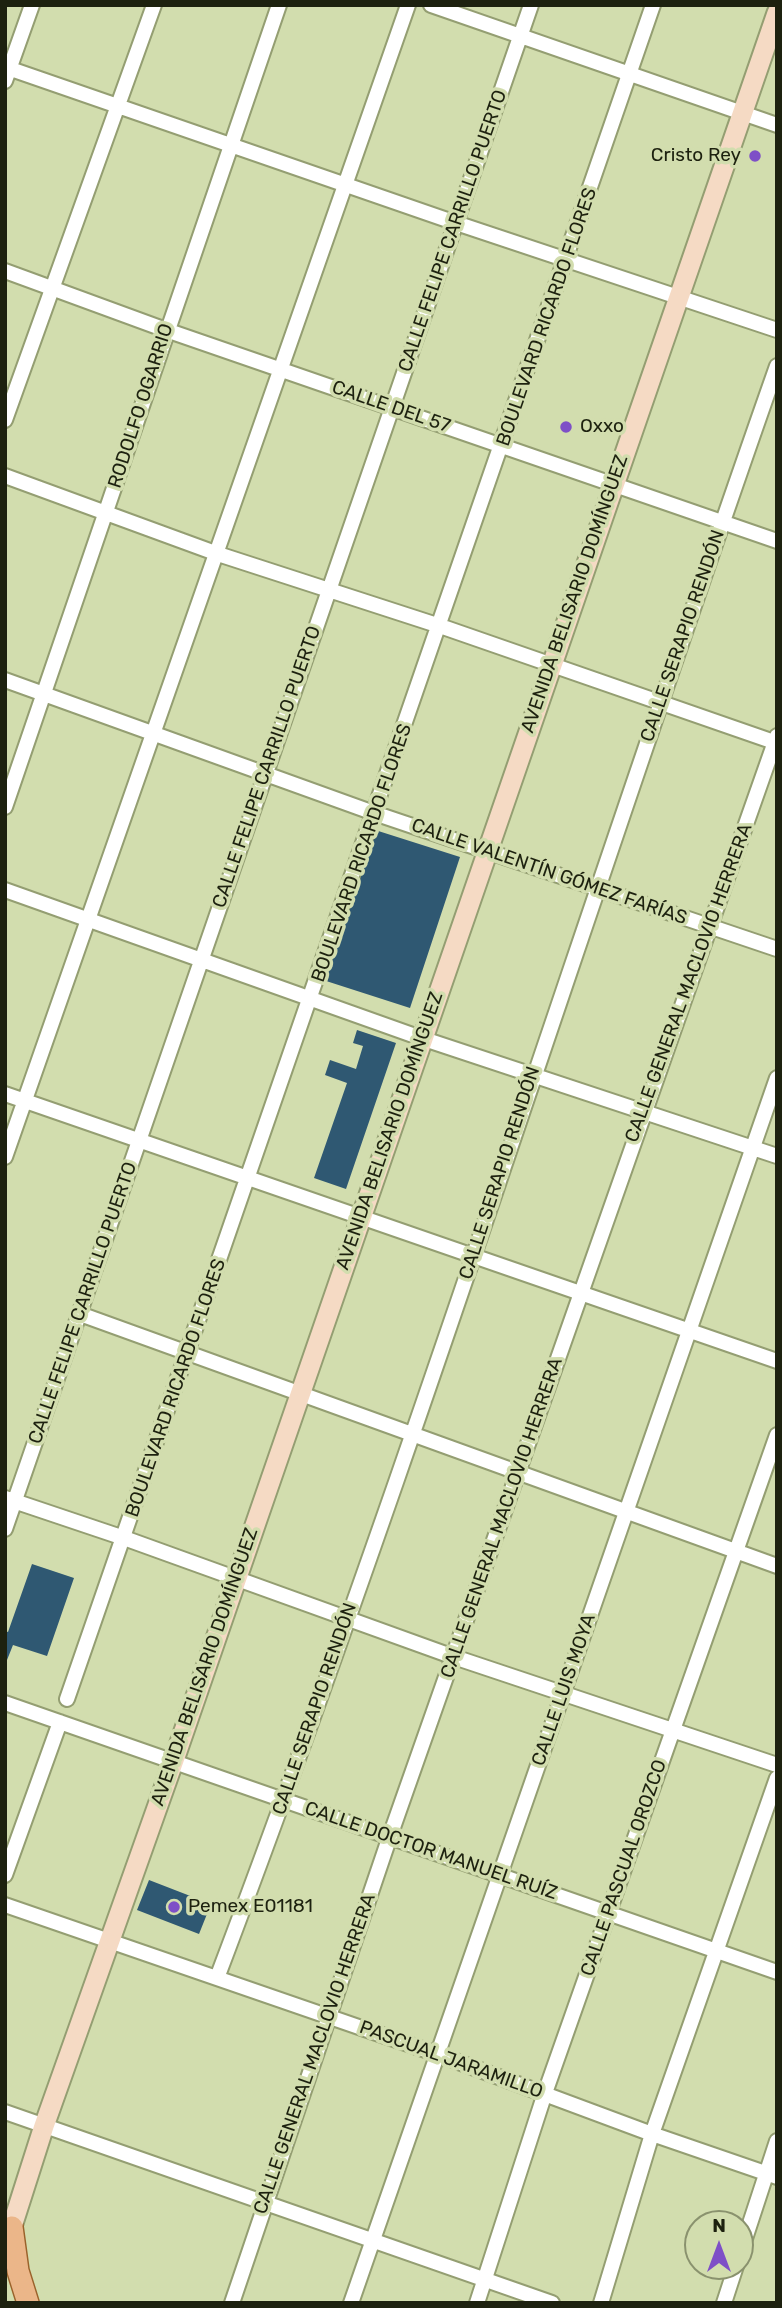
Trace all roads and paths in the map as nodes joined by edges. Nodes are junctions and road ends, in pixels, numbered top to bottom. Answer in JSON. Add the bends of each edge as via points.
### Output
{"nodes":[{"id":1,"x":32,"y":5,"type":"edge"},
{"id":2,"x":154,"y":5,"type":"edge"},
{"id":3,"x":279,"y":5,"type":"edge"},
{"id":4,"x":408,"y":5,"type":"edge"},
{"id":5,"x":431,"y":5,"type":"edge"},
{"id":6,"x":531,"y":5,"type":"edge"},
{"id":7,"x":653,"y":5,"type":"edge"},
{"id":8,"x":777,"y":13,"type":"edge"},
{"id":9,"x":521,"y":35,"type":"junction"},
{"id":10,"x":7,"y":73,"type":"edge"},
{"id":11,"x":630,"y":73,"type":"junction"},
{"id":12,"x":118,"y":106,"type":"junction"},
{"id":13,"x":741,"y":114,"type":"junction"},
{"id":14,"x":777,"y":125,"type":"edge"},
{"id":15,"x":229,"y":144,"type":"junction"},
{"id":16,"x":345,"y":184,"type":"junction"},
{"id":17,"x":456,"y":223,"type":"junction"},
{"id":18,"x":567,"y":261,"type":"junction"},
{"id":19,"x":5,"y":271,"type":"edge"},
{"id":20,"x":52,"y":288,"type":"junction"},
{"id":21,"x":677,"y":297,"type":"junction"},
{"id":22,"x":166,"y":330,"type":"junction"},
{"id":23,"x":777,"y":330,"type":"edge"},
{"id":24,"x":777,"y":366,"type":"edge"},
{"id":25,"x":279,"y":368,"type":"junction"},
{"id":26,"x":391,"y":408,"type":"junction"},
{"id":27,"x":5,"y":420,"type":"edge"},
{"id":28,"x":502,"y":446,"type":"junction"},
{"id":29,"x":5,"y":476,"type":"edge"},
{"id":30,"x":611,"y":485,"type":"junction"},
{"id":31,"x":106,"y":515,"type":"junction"},
{"id":32,"x":722,"y":522,"type":"junction"},
{"id":33,"x":777,"y":541,"type":"edge"},
{"id":34,"x":218,"y":554,"type":"junction"},
{"id":35,"x":328,"y":589,"type":"junction"},
{"id":36,"x":440,"y":626,"type":"junction"},
{"id":37,"x":550,"y":666,"type":"junction"},
{"id":38,"x":5,"y":680,"type":"edge"},
{"id":39,"x":45,"y":695,"type":"junction"},
{"id":40,"x":660,"y":702,"type":"junction"},
{"id":41,"x":153,"y":734,"type":"junction"},
{"id":42,"x":776,"y":740,"type":"edge"},
{"id":43,"x":266,"y":774,"type":"junction"},
{"id":44,"x":5,"y":807,"type":"edge"},
{"id":45,"x":374,"y":813,"type":"junction"},
{"id":46,"x":487,"y":851,"type":"junction"},
{"id":47,"x":596,"y":888,"type":"junction"},
{"id":48,"x":5,"y":890,"type":"edge"},
{"id":49,"x":90,"y":919,"type":"junction"},
{"id":50,"x":709,"y":926,"type":"junction"},
{"id":51,"x":777,"y":949,"type":"edge"},
{"id":52,"x":201,"y":958,"type":"junction"},
{"id":53,"x":313,"y":997,"type":"junction"},
{"id":54,"x":421,"y":1038,"type":"junction"},
{"id":55,"x":533,"y":1075,"type":"junction"},
{"id":56,"x":777,"y":1078,"type":"edge"},
{"id":57,"x":5,"y":1094,"type":"edge"},
{"id":58,"x":27,"y":1101,"type":"junction"},
{"id":59,"x":643,"y":1111,"type":"junction"},
{"id":60,"x":138,"y":1140,"type":"junction"},
{"id":61,"x":752,"y":1148,"type":"junction"},
{"id":62,"x":777,"y":1156,"type":"edge"},
{"id":63,"x":5,"y":1157,"type":"edge"},
{"id":64,"x":248,"y":1179,"type":"junction"},
{"id":65,"x":362,"y":1216,"type":"junction"},
{"id":66,"x":474,"y":1254,"type":"junction"},
{"id":67,"x":580,"y":1290,"type":"junction"},
{"id":68,"x":80,"y":1314,"type":"junction"},
{"id":69,"x":691,"y":1330,"type":"junction"},
{"id":70,"x":188,"y":1352,"type":"junction"},
{"id":71,"x":777,"y":1361,"type":"edge"},
{"id":72,"x":301,"y":1392,"type":"junction"},
{"id":73,"x":411,"y":1432,"type":"junction"},
{"id":74,"x":777,"y":1435,"type":"edge"},
{"id":75,"x":519,"y":1473,"type":"junction"},
{"id":76,"x":10,"y":1500,"type":"edge"},
{"id":77,"x":625,"y":1512,"type":"junction"},
{"id":78,"x":5,"y":1529,"type":"edge"},
{"id":79,"x":124,"y":1538,"type":"junction"},
{"id":80,"x":734,"y":1551,"type":"junction"},
{"id":81,"x":777,"y":1566,"type":"edge"},
{"id":82,"x":236,"y":1578,"type":"junction"},
{"id":83,"x":346,"y":1619,"type":"junction"},
{"id":84,"x":454,"y":1657,"type":"junction"},
{"id":85,"x":562,"y":1695,"type":"junction"},
{"id":86,"x":67,"y":1699,"type":"dead end"},
{"id":87,"x":5,"y":1703,"type":"edge"},
{"id":88,"x":60,"y":1722,"type":"junction"},
{"id":89,"x":672,"y":1730,"type":"junction"},
{"id":90,"x":174,"y":1760,"type":"junction"},
{"id":91,"x":777,"y":1765,"type":"edge"},
{"id":92,"x":777,"y":1778,"type":"edge"},
{"id":93,"x":285,"y":1799,"type":"junction"},
{"id":94,"x":390,"y":1836,"type":"junction"},
{"id":95,"x":5,"y":1875,"type":"edge"},
{"id":96,"x":501,"y":1875,"type":"junction"},
{"id":97,"x":5,"y":1905,"type":"edge"},
{"id":98,"x":610,"y":1913,"type":"junction"},
{"id":99,"x":110,"y":1941,"type":"junction"},
{"id":100,"x":715,"y":1951,"type":"junction"},
{"id":101,"x":777,"y":1972,"type":"edge"},
{"id":102,"x":217,"y":1978,"type":"junction"},
{"id":103,"x":328,"y":2015,"type":"junction"},
{"id":104,"x":437,"y":2054,"type":"junction"},
{"id":105,"x":545,"y":2093,"type":"junction"},
{"id":106,"x":5,"y":2112,"type":"edge"},
{"id":107,"x":44,"y":2126,"type":"junction"},
{"id":108,"x":652,"y":2134,"type":"junction"},
{"id":109,"x":777,"y":2141,"type":"edge"},
{"id":110,"x":771,"y":2175,"type":"edge"},
{"id":111,"x":264,"y":2202,"type":"junction"},
{"id":112,"x":754,"y":2218,"type":"edge"},
{"id":113,"x":12,"y":2227,"type":"junction"},
{"id":114,"x":372,"y":2238,"type":"junction"},
{"id":115,"x":5,"y":2248,"type":"edge"},
{"id":116,"x":485,"y":2279,"type":"junction"},
{"id":117,"x":731,"y":2280,"type":"edge"},
{"id":118,"x":28,"y":2303,"type":"edge"},
{"id":119,"x":232,"y":2303,"type":"edge"},
{"id":120,"x":351,"y":2303,"type":"edge"},
{"id":121,"x":477,"y":2303,"type":"edge"},
{"id":122,"x":552,"y":2303,"type":"edge"},
{"id":123,"x":601,"y":2303,"type":"edge"},
{"id":124,"x":724,"y":2303,"type":"edge"}],
"edges":[{"from":1,"to":10,"type":"street"},
{"from":2,"to":12,"type":"street"},
{"from":3,"to":15,"type":"street","name":"RODOLFO OGARRIO"},
{"from":4,"to":16,"type":"street"},
{"from":5,"to":9,"type":"street"},
{"from":6,"to":9,"type":"street","name":"CALLE FELIPE CARRILLO PUERTO"},
{"from":7,"to":11,"type":"street","name":"BOULEVARD RICARDO FLORES"},
{"from":8,"to":13,"type":"street","name":"AVENIDA BELISARIO DOMÍNGUEZ"},
{"from":9,"to":11,"type":"street"},
{"from":9,"to":17,"type":"street","name":"CALLE FELIPE CARRILLO PUERTO"},
{"from":10,"to":12,"type":"street"},
{"from":11,"to":13,"type":"street"},
{"from":11,"to":18,"type":"street","name":"BOULEVARD RICARDO FLORES"},
{"from":12,"to":15,"type":"street"},
{"from":12,"to":20,"type":"street"},
{"from":13,"to":14,"type":"street"},
{"from":13,"to":21,"type":"street","name":"AVENIDA BELISARIO DOMÍNGUEZ"},
{"from":15,"to":16,"type":"street"},
{"from":15,"to":22,"type":"street","name":"RODOLFO OGARRIO"},
{"from":16,"to":17,"type":"street"},
{"from":16,"to":25,"type":"street"},
{"from":17,"to":18,"type":"street"},
{"from":17,"to":26,"type":"street","name":"CALLE FELIPE CARRILLO PUERTO"},
{"from":18,"to":21,"type":"street"},
{"from":18,"to":28,"type":"street","name":"BOULEVARD RICARDO FLORES"},
{"from":19,"to":20,"type":"street","name":"CALLE DEL 57"},
{"from":20,"to":22,"type":"street","name":"CALLE DEL 57"},
{"from":20,"to":27,"type":"street"},
{"from":21,"to":23,"type":"street"},
{"from":21,"to":30,"type":"street","name":"AVENIDA BELISARIO DOMÍNGUEZ"},
{"from":22,"to":25,"type":"street","name":"CALLE DEL 57"},
{"from":22,"to":31,"type":"street","name":"RODOLFO OGARRIO"},
{"from":24,"to":32,"type":"street","name":"CALLE SERAPIO RENDÓN"},
{"from":25,"to":26,"type":"street","name":"CALLE DEL 57"},
{"from":25,"to":34,"type":"street"},
{"from":26,"to":28,"type":"street","name":"CALLE DEL 57"},
{"from":26,"to":35,"type":"street","name":"CALLE FELIPE CARRILLO PUERTO"},
{"from":28,"to":30,"type":"street","name":"CALLE DEL 57"},
{"from":28,"to":36,"type":"street","name":"BOULEVARD RICARDO FLORES"},
{"from":29,"to":31,"type":"street"},
{"from":30,"to":32,"type":"street","name":"CALLE DEL 57"},
{"from":30,"to":37,"type":"street","name":"AVENIDA BELISARIO DOMÍNGUEZ"},
{"from":31,"to":34,"type":"street"},
{"from":31,"to":39,"type":"street","name":"RODOLFO OGARRIO"},
{"from":32,"to":33,"type":"street","name":"CALLE DEL 57"},
{"from":32,"to":40,"type":"street","name":"CALLE SERAPIO RENDÓN"},
{"from":34,"to":35,"type":"street"},
{"from":34,"to":41,"type":"street"},
{"from":35,"to":36,"type":"street"},
{"from":35,"to":43,"type":"street","name":"CALLE FELIPE CARRILLO PUERTO"},
{"from":36,"to":37,"type":"street"},
{"from":36,"to":45,"type":"street","name":"BOULEVARD RICARDO FLORES"},
{"from":37,"to":40,"type":"street"},
{"from":37,"to":46,"type":"street","name":"AVENIDA BELISARIO DOMÍNGUEZ"},
{"from":38,"to":39,"type":"street","name":"CALLE VALENTÍN GÓMEZ FARÍAS"},
{"from":39,"to":41,"type":"street","name":"CALLE VALENTÍN GÓMEZ FARÍAS"},
{"from":39,"to":44,"type":"street","name":"RODOLFO OGARRIO"},
{"from":40,"to":42,"type":"street"},
{"from":40,"to":47,"type":"street","name":"CALLE SERAPIO RENDÓN"},
{"from":41,"to":43,"type":"street","name":"CALLE VALENTÍN GÓMEZ FARÍAS"},
{"from":41,"to":49,"type":"street"},
{"from":42,"to":50,"type":"street","name":"CALLE GENERAL MACLOVIO HERRERA"},
{"from":43,"to":45,"type":"street","name":"CALLE VALENTÍN GÓMEZ FARÍAS"},
{"from":43,"to":52,"type":"street","name":"CALLE FELIPE CARRILLO PUERTO"},
{"from":45,"to":46,"type":"street","name":"CALLE VALENTÍN GÓMEZ FARÍAS"},
{"from":45,"to":53,"type":"street","name":"BOULEVARD RICARDO FLORES"},
{"from":46,"to":47,"type":"street","name":"CALLE VALENTÍN GÓMEZ FARÍAS"},
{"from":46,"to":54,"type":"street","name":"AVENIDA BELISARIO DOMÍNGUEZ"},
{"from":47,"to":50,"type":"street","name":"CALLE VALENTÍN GÓMEZ FARÍAS"},
{"from":47,"to":55,"type":"street","name":"CALLE SERAPIO RENDÓN"},
{"from":48,"to":49,"type":"street"},
{"from":49,"to":52,"type":"street"},
{"from":49,"to":58,"type":"street"},
{"from":50,"to":51,"type":"street","name":"CALLE VALENTÍN GÓMEZ FARÍAS"},
{"from":50,"to":59,"type":"street","name":"CALLE GENERAL MACLOVIO HERRERA"},
{"from":52,"to":53,"type":"street"},
{"from":52,"to":60,"type":"street","name":"CALLE FELIPE CARRILLO PUERTO"},
{"from":53,"to":54,"type":"street"},
{"from":53,"to":64,"type":"street","name":"BOULEVARD RICARDO FLORES"},
{"from":54,"to":55,"type":"street"},
{"from":54,"to":65,"type":"street","name":"AVENIDA BELISARIO DOMÍNGUEZ"},
{"from":55,"to":59,"type":"street"},
{"from":55,"to":66,"type":"street","name":"CALLE SERAPIO RENDÓN"},
{"from":56,"to":61,"type":"street","name":"CALLE LUIS MOYA"},
{"from":57,"to":58,"type":"street"},
{"from":58,"to":60,"type":"street"},
{"from":58,"to":63,"type":"street"},
{"from":59,"to":61,"type":"street"},
{"from":59,"to":67,"type":"street","name":"CALLE GENERAL MACLOVIO HERRERA"},
{"from":60,"to":64,"type":"street"},
{"from":60,"to":68,"type":"street","name":"CALLE FELIPE CARRILLO PUERTO"},
{"from":61,"to":62,"type":"street"},
{"from":61,"to":69,"type":"street","name":"CALLE LUIS MOYA"},
{"from":64,"to":65,"type":"street"},
{"from":64,"to":70,"type":"street","name":"BOULEVARD RICARDO FLORES"},
{"from":65,"to":66,"type":"street"},
{"from":65,"to":72,"type":"street","name":"AVENIDA BELISARIO DOMÍNGUEZ"},
{"from":66,"to":67,"type":"street"},
{"from":66,"to":73,"type":"street","name":"CALLE SERAPIO RENDÓN"},
{"from":67,"to":69,"type":"street"},
{"from":67,"to":75,"type":"street","name":"CALLE GENERAL MACLOVIO HERRERA"},
{"from":68,"to":70,"type":"street"},
{"from":68,"to":76,"type":"street","name":"CALLE FELIPE CARRILLO PUERTO"},
{"from":69,"to":71,"type":"street"},
{"from":69,"to":77,"type":"street","name":"CALLE LUIS MOYA"},
{"from":70,"to":72,"type":"street"},
{"from":70,"to":79,"type":"street","name":"BOULEVARD RICARDO FLORES"},
{"from":72,"to":73,"type":"street"},
{"from":72,"to":82,"type":"street","name":"AVENIDA BELISARIO DOMÍNGUEZ"},
{"from":73,"to":75,"type":"street"},
{"from":73,"to":83,"type":"street","name":"CALLE SERAPIO RENDÓN"},
{"from":74,"to":80,"type":"street","name":"CALLE PASCUAL OROZCO"},
{"from":75,"to":77,"type":"street"},
{"from":75,"to":84,"type":"street","name":"CALLE GENERAL MACLOVIO HERRERA"},
{"from":76,"to":78,"type":"street","name":"CALLE FELIPE CARRILLO PUERTO"},
{"from":76,"to":79,"type":"street"},
{"from":77,"to":80,"type":"street"},
{"from":77,"to":85,"type":"street","name":"CALLE LUIS MOYA"},
{"from":79,"to":82,"type":"street"},
{"from":79,"to":86,"type":"street","name":"BOULEVARD RICARDO FLORES"},
{"from":80,"to":81,"type":"street"},
{"from":80,"to":89,"type":"street","name":"CALLE PASCUAL OROZCO"},
{"from":82,"to":83,"type":"street"},
{"from":82,"to":90,"type":"street","name":"AVENIDA BELISARIO DOMÍNGUEZ"},
{"from":83,"to":84,"type":"street"},
{"from":83,"to":93,"type":"street","name":"CALLE SERAPIO RENDÓN"},
{"from":84,"to":85,"type":"street"},
{"from":84,"to":94,"type":"street","name":"CALLE GENERAL MACLOVIO HERRERA"},
{"from":85,"to":89,"type":"street"},
{"from":85,"to":96,"type":"street","name":"CALLE LUIS MOYA"},
{"from":87,"to":88,"type":"street","name":"CALLE DOCTOR MANUEL RUÍZ"},
{"from":88,"to":90,"type":"street","name":"CALLE DOCTOR MANUEL RUÍZ"},
{"from":88,"to":95,"type":"street"},
{"from":89,"to":91,"type":"street"},
{"from":89,"to":98,"type":"street","name":"CALLE PASCUAL OROZCO"},
{"from":90,"to":93,"type":"street","name":"CALLE DOCTOR MANUEL RUÍZ"},
{"from":90,"to":99,"type":"street","name":"AVENIDA BELISARIO DOMÍNGUEZ"},
{"from":92,"to":100,"type":"street"},
{"from":93,"to":94,"type":"street","name":"CALLE DOCTOR MANUEL RUÍZ"},
{"from":93,"to":102,"type":"street","name":"CALLE SERAPIO RENDÓN"},
{"from":94,"to":96,"type":"street","name":"CALLE DOCTOR MANUEL RUÍZ"},
{"from":94,"to":103,"type":"street","name":"CALLE GENERAL MACLOVIO HERRERA"},
{"from":96,"to":98,"type":"street","name":"CALLE DOCTOR MANUEL RUÍZ"},
{"from":96,"to":104,"type":"street","name":"CALLE LUIS MOYA"},
{"from":97,"to":99,"type":"street","name":"PASCUAL JARAMILLO"},
{"from":98,"to":100,"type":"street","name":"CALLE DOCTOR MANUEL RUÍZ"},
{"from":98,"to":105,"type":"street","name":"CALLE PASCUAL OROZCO"},
{"from":99,"to":102,"type":"street","name":"PASCUAL JARAMILLO"},
{"from":99,"to":107,"type":"street","name":"AVENIDA BELISARIO DOMÍNGUEZ"},
{"from":100,"to":101,"type":"street","name":"CALLE DOCTOR MANUEL RUÍZ"},
{"from":100,"to":108,"type":"street"},
{"from":102,"to":103,"type":"street","name":"PASCUAL JARAMILLO"},
{"from":103,"to":104,"type":"street","name":"PASCUAL JARAMILLO"},
{"from":103,"to":111,"type":"street","name":"CALLE GENERAL MACLOVIO HERRERA"},
{"from":104,"to":105,"type":"street","name":"PASCUAL JARAMILLO"},
{"from":104,"to":114,"type":"street","name":"CALLE LUIS MOYA"},
{"from":105,"to":108,"type":"street","name":"PASCUAL JARAMILLO"},
{"from":105,"to":116,"type":"street","name":"CALLE PASCUAL OROZCO"},
{"from":106,"to":107,"type":"street"},
{"from":107,"to":111,"type":"street"},
{"from":107,"to":113,"type":"street","name":"AVENIDA BELISARIO DOMÍNGUEZ"},
{"from":108,"to":110,"type":"street","name":"PASCUAL JARAMILLO"},
{"from":108,"to":123,"type":"street"},
{"from":109,"to":110,"type":"street"},
{"from":110,"to":112,"type":"street"},
{"from":111,"to":114,"type":"street"},
{"from":111,"to":119,"type":"street","name":"CALLE GENERAL MACLOVIO HERRERA"},
{"from":113,"to":115,"type":"street","name":"AVENIDA BELISARIO DOMÍNGUEZ"},
{"from":113,"to":118,"type":"main road"},
{"from":114,"to":116,"type":"street"},
{"from":114,"to":120,"type":"street","name":"CALLE LUIS MOYA"},
{"from":116,"to":121,"type":"street","name":"CALLE PASCUAL OROZCO"},
{"from":116,"to":122,"type":"street"},
{"from":117,"to":124,"type":"street"}]}
